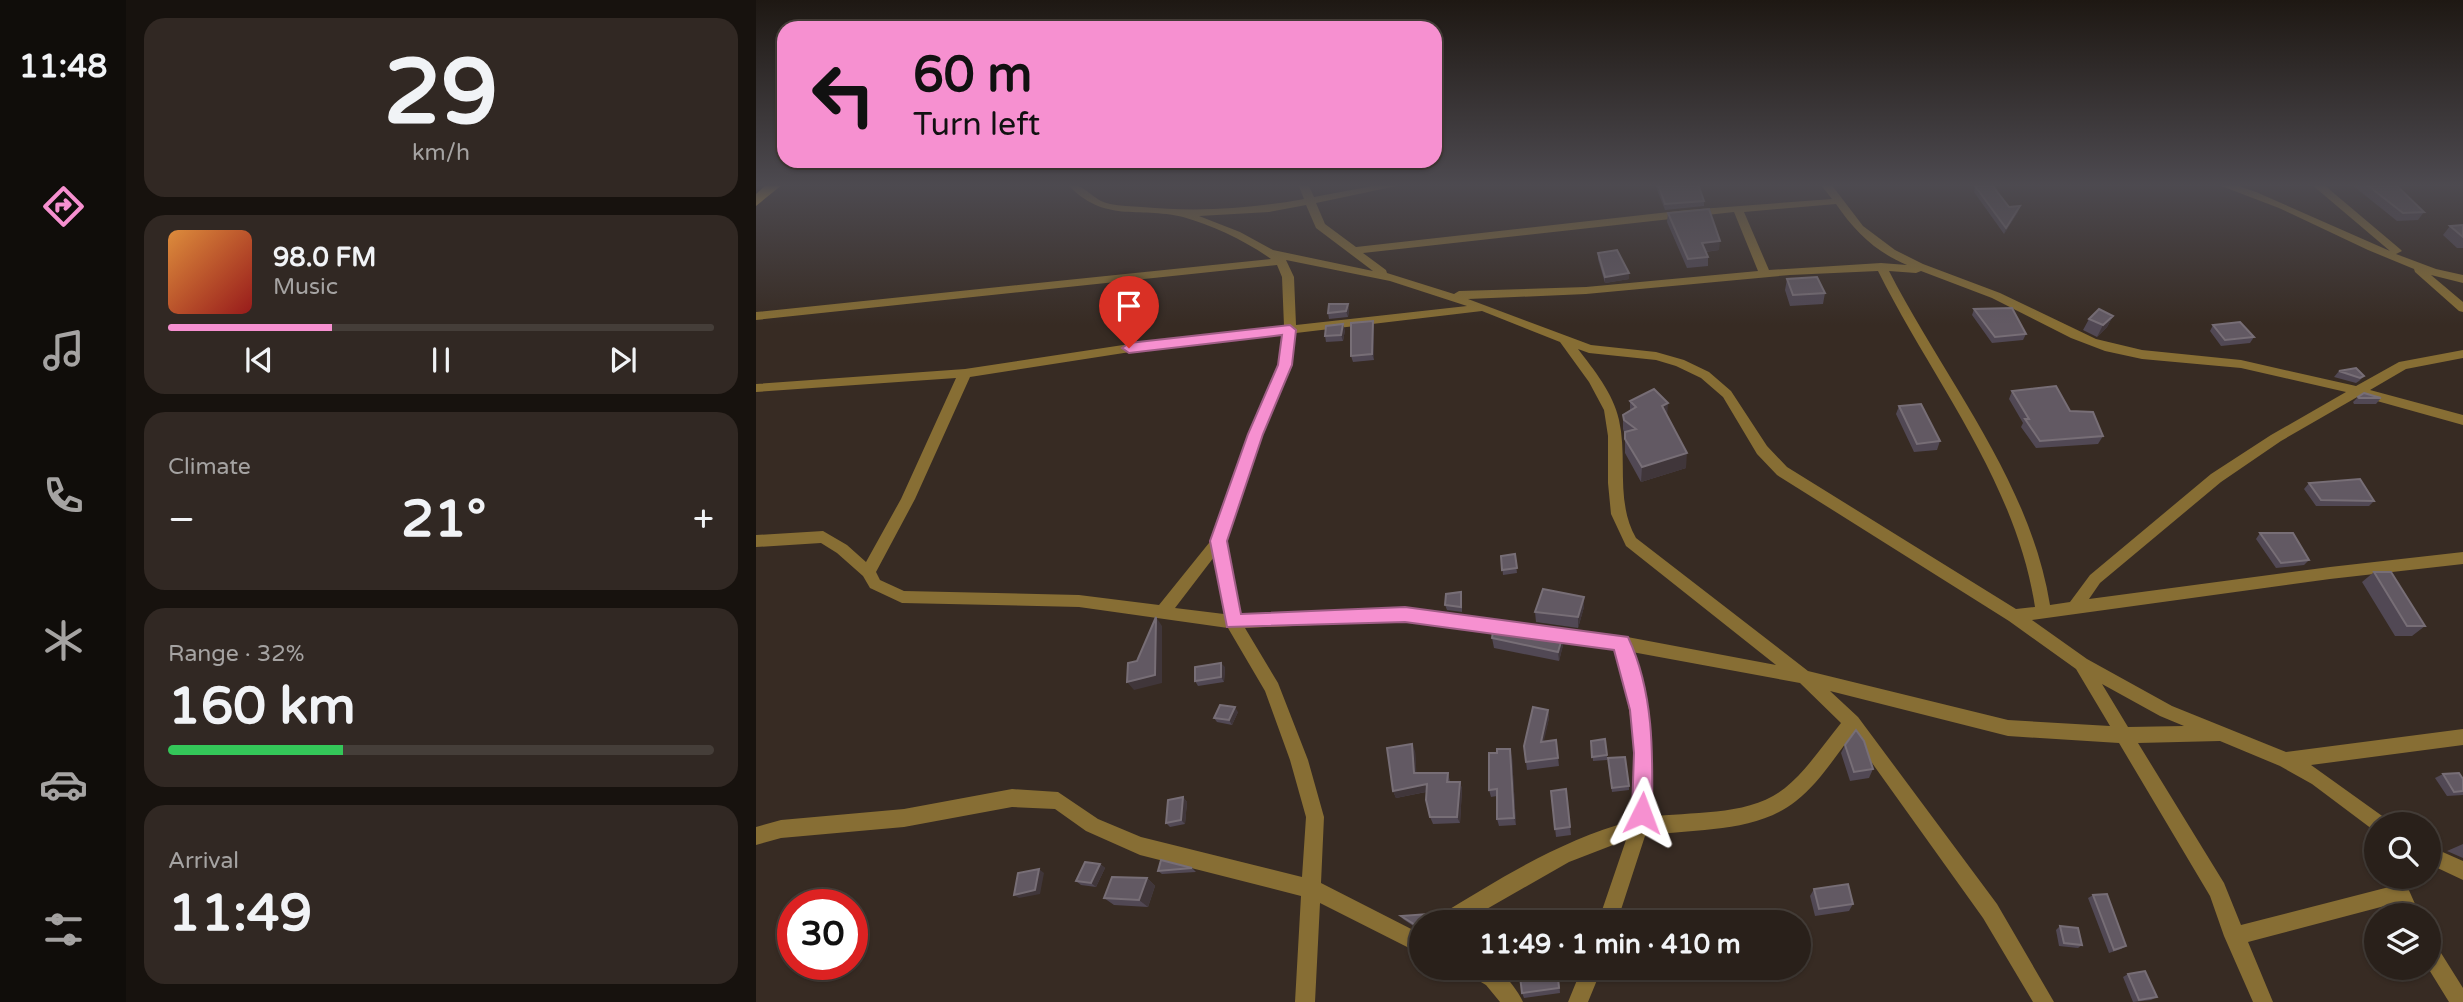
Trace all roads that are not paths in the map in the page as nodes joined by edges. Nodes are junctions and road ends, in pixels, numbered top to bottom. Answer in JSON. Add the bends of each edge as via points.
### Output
{"nodes":[{"id":1,"x":1228,"y":231,"type":"edge"},
{"id":2,"x":1326,"y":231,"type":"edge"},
{"id":3,"x":1530,"y":231,"type":"edge"},
{"id":4,"x":1747,"y":231,"type":"edge"},
{"id":5,"x":1861,"y":231,"type":"edge"},
{"id":6,"x":2342,"y":231,"type":"edge"},
{"id":7,"x":2372,"y":231,"type":"edge"},
{"id":8,"x":1351,"y":251,"type":"junction"},
{"id":9,"x":1275,"y":257,"type":"junction"},
{"id":10,"x":2412,"y":264,"type":"junction"},
{"id":11,"x":1881,"y":266,"type":"junction"},
{"id":12,"x":1922,"y":269,"type":"junction"},
{"id":13,"x":1765,"y":274,"type":"junction"},
{"id":14,"x":1392,"y":278,"type":"junction"},
{"id":15,"x":2463,"y":279,"type":"edge"},
{"id":16,"x":1440,"y":295,"type":"junction"},
{"id":17,"x":1485,"y":308,"type":"junction"},
{"id":18,"x":2463,"y":308,"type":"edge"},
{"id":19,"x":756,"y":316,"type":"edge"},
{"id":20,"x":1290,"y":330,"type":"junction"},
{"id":21,"x":1566,"y":342,"type":"junction"},
{"id":22,"x":2463,"y":354,"type":"edge"},
{"id":23,"x":965,"y":373,"type":"junction"},
{"id":24,"x":756,"y":387,"type":"edge"},
{"id":25,"x":2357,"y":391,"type":"junction"},
{"id":26,"x":2433,"y":412,"type":"junction"},
{"id":27,"x":2463,"y":420,"type":"edge"},
{"id":28,"x":2463,"y":429,"type":"edge"},
{"id":29,"x":756,"y":541,"type":"edge"},
{"id":30,"x":1219,"y":541,"type":"junction"},
{"id":31,"x":2463,"y":558,"type":"edge"},
{"id":32,"x":868,"y":572,"type":"junction"},
{"id":33,"x":2074,"y":608,"type":"junction"},
{"id":34,"x":1164,"y":610,"type":"junction"},
{"id":35,"x":2044,"y":612,"type":"junction"},
{"id":36,"x":2014,"y":616,"type":"junction"},
{"id":37,"x":1233,"y":622,"type":"junction"},
{"id":38,"x":1622,"y":643,"type":"junction"},
{"id":39,"x":2081,"y":664,"type":"junction"},
{"id":40,"x":1804,"y":677,"type":"junction"},
{"id":41,"x":1852,"y":722,"type":"junction"},
{"id":42,"x":2223,"y":733,"type":"junction"},
{"id":43,"x":2122,"y":735,"type":"junction"},
{"id":44,"x":2463,"y":737,"type":"edge"},
{"id":45,"x":2286,"y":760,"type":"junction"},
{"id":46,"x":2364,"y":814,"type":"edge"},
{"id":47,"x":1638,"y":828,"type":"junction"},
{"id":48,"x":756,"y":836,"type":"edge"},
{"id":49,"x":2441,"y":861,"type":"edge"},
{"id":50,"x":2463,"y":871,"type":"edge"},
{"id":51,"x":1312,"y":889,"type":"junction"},
{"id":52,"x":2384,"y":889,"type":"edge"},
{"id":53,"x":1467,"y":910,"type":"edge"},
{"id":54,"x":1612,"y":910,"type":"edge"},
{"id":55,"x":1409,"y":936,"type":"edge"},
{"id":56,"x":2234,"y":936,"type":"junction"},
{"id":57,"x":2441,"y":971,"type":"edge"},
{"id":58,"x":1495,"y":980,"type":"edge"},
{"id":59,"x":1587,"y":980,"type":"edge"},
{"id":60,"x":2256,"y":1001,"type":"edge"},
{"id":61,"x":1305,"y":1002,"type":"edge"},
{"id":62,"x":1513,"y":1002,"type":"edge"},
{"id":63,"x":1578,"y":1002,"type":"edge"},
{"id":64,"x":2044,"y":1002,"type":"edge"},
{"id":65,"x":2460,"y":1002,"type":"edge"}],
"edges":[{"from":1,"to":9,"type":"street"},
{"from":2,"to":8,"type":"street"},
{"from":3,"to":8,"type":"street"},
{"from":4,"to":13,"type":"street"},
{"from":5,"to":12,"type":"street"},
{"from":6,"to":10,"type":"street"},
{"from":7,"to":10,"type":"street"},
{"from":8,"to":14,"type":"street"},
{"from":9,"to":14,"type":"street"},
{"from":9,"to":19,"type":"street"},
{"from":9,"to":20,"type":"street","via":[[1288,276]]},
{"from":10,"to":15,"type":"street"},
{"from":10,"to":18,"type":"street"},
{"from":11,"to":12,"type":"street"},
{"from":11,"to":13,"type":"street"},
{"from":11,"to":35,"type":"street","via":[[2010,496],[2036,562]]},
{"from":12,"to":25,"type":"street","via":[[1979,287],[2070,335],[2113,349],[2243,365]]},
{"from":13,"to":16,"type":"street","via":[[1577,292]]},
{"from":14,"to":16,"type":"street"},
{"from":16,"to":17,"type":"street"},
{"from":17,"to":20,"type":"street"},
{"from":17,"to":21,"type":"street"},
{"from":20,"to":23,"type":"street","via":[[1156,344]]},
{"from":20,"to":30,"type":"street","via":[[1285,365]]},
{"from":21,"to":36,"type":"street","via":[[1656,356],[1705,375],[1727,394],[1762,450],[1782,471]]},
{"from":21,"to":40,"type":"street","via":[[1613,420],[1620,528],[1631,542]]},
{"from":22,"to":25,"type":"street","via":[[2403,365]]},
{"from":23,"to":24,"type":"street"},
{"from":23,"to":32,"type":"street","via":[[926,465]]},
{"from":25,"to":26,"type":"street"},
{"from":25,"to":33,"type":"street","via":[[2216,478],[2095,579]]},
{"from":26,"to":27,"type":"street"},
{"from":26,"to":28,"type":"street"},
{"from":29,"to":32,"type":"street","via":[[823,537]]},
{"from":30,"to":34,"type":"street"},
{"from":30,"to":37,"type":"street"},
{"from":31,"to":33,"type":"street"},
{"from":32,"to":34,"type":"street","via":[[875,584],[902,597],[1079,601]]},
{"from":33,"to":35,"type":"street"},
{"from":34,"to":37,"type":"street"},
{"from":35,"to":36,"type":"street"},
{"from":36,"to":39,"type":"street"},
{"from":37,"to":38,"type":"street","via":[[1405,614]]},
{"from":37,"to":51,"type":"street","via":[[1272,688],[1302,771],[1315,817]]},
{"from":38,"to":40,"type":"street"},
{"from":38,"to":47,"type":"street","via":[[1640,710],[1643,742],[1644,788]]},
{"from":39,"to":42,"type":"street","via":[[2166,710]]},
{"from":39,"to":43,"type":"street"},
{"from":40,"to":41,"type":"street"},
{"from":40,"to":43,"type":"street","via":[[2008,727]]},
{"from":41,"to":47,"type":"street","via":[[1780,802],[1761,810]]},
{"from":41,"to":64,"type":"street","via":[[1990,911]]},
{"from":42,"to":43,"type":"street"},
{"from":42,"to":45,"type":"street"},
{"from":43,"to":56,"type":"street","via":[[2217,890]]},
{"from":44,"to":45,"type":"street"},
{"from":45,"to":46,"type":"street"},
{"from":47,"to":53,"type":"street","via":[[1524,875]]},
{"from":47,"to":54,"type":"street"},
{"from":48,"to":51,"type":"street","via":[[781,829],[904,818],[1012,798],[1058,800],[1092,825],[1140,846]]},
{"from":49,"to":50,"type":"street"},
{"from":51,"to":55,"type":"street"},
{"from":51,"to":61,"type":"street"},
{"from":52,"to":56,"type":"street"},
{"from":56,"to":60,"type":"street"},
{"from":57,"to":65,"type":"street"},
{"from":58,"to":62,"type":"street"},
{"from":59,"to":63,"type":"street"}]}
